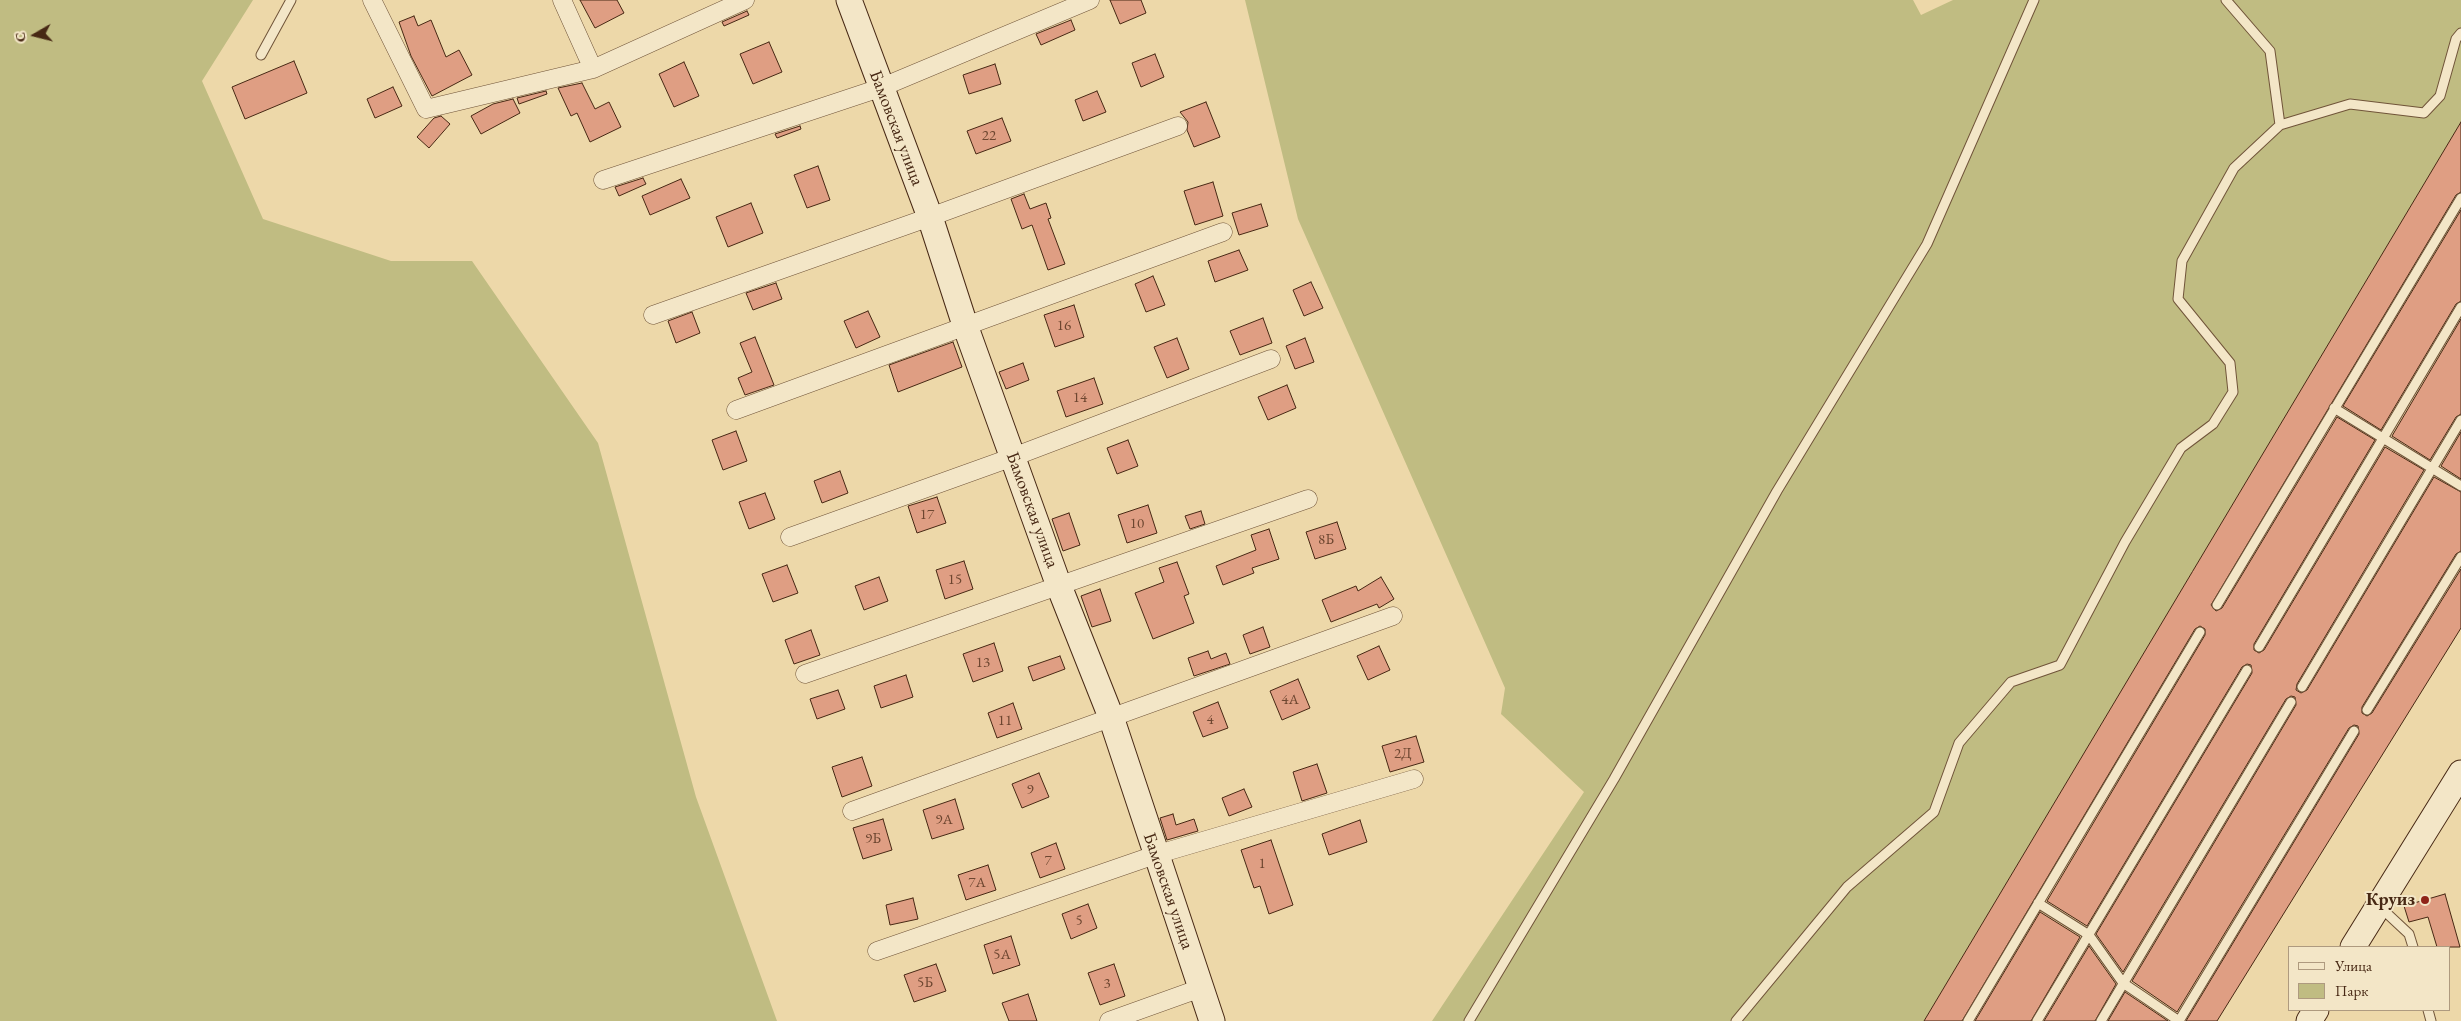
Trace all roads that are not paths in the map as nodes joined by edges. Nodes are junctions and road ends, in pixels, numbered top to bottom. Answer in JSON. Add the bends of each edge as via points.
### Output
{"nodes":[{"id":1,"x":291,"y":0,"type":"edge"},
{"id":2,"x":372,"y":0,"type":"edge"},
{"id":3,"x":562,"y":0,"type":"edge"},
{"id":4,"x":744,"y":0,"type":"edge"},
{"id":5,"x":849,"y":0,"type":"edge"},
{"id":6,"x":1090,"y":0,"type":"edge"},
{"id":7,"x":2034,"y":0,"type":"edge"},
{"id":8,"x":2226,"y":0,"type":"edge"},
{"id":9,"x":2461,"y":33,"type":"edge"},
{"id":10,"x":261,"y":55,"type":"dead end"},
{"id":11,"x":593,"y":69,"type":"junction"},
{"id":12,"x":880,"y":88,"type":"junction"},
{"id":13,"x":2280,"y":125,"type":"junction"},
{"id":14,"x":1178,"y":126,"type":"dead end"},
{"id":15,"x":603,"y":180,"type":"dead end"},
{"id":16,"x":2461,"y":198,"type":"edge"},
{"id":17,"x":930,"y":218,"type":"junction"},
{"id":18,"x":1223,"y":232,"type":"dead end"},
{"id":19,"x":2461,"y":307,"type":"edge"},
{"id":20,"x":653,"y":315,"type":"dead end"},
{"id":21,"x":965,"y":325,"type":"junction"},
{"id":22,"x":1271,"y":359,"type":"dead end"},
{"id":23,"x":2334,"y":408,"type":"junction"},
{"id":24,"x":736,"y":410,"type":"dead end"},
{"id":25,"x":2461,"y":420,"type":"edge"},
{"id":26,"x":2383,"y":438,"type":"junction"},
{"id":27,"x":1013,"y":457,"type":"junction"},
{"id":28,"x":2432,"y":468,"type":"junction"},
{"id":29,"x":2461,"y":486,"type":"edge"},
{"id":30,"x":1308,"y":499,"type":"dead end"},
{"id":31,"x":790,"y":537,"type":"dead end"},
{"id":32,"x":2461,"y":557,"type":"edge"},
{"id":33,"x":1059,"y":586,"type":"junction"},
{"id":34,"x":2217,"y":605,"type":"dead end"},
{"id":35,"x":1393,"y":616,"type":"dead end"},
{"id":36,"x":2200,"y":632,"type":"dead end"},
{"id":37,"x":2259,"y":647,"type":"dead end"},
{"id":38,"x":2247,"y":670,"type":"dead end"},
{"id":39,"x":805,"y":674,"type":"dead end"},
{"id":40,"x":2302,"y":687,"type":"dead end"},
{"id":41,"x":2291,"y":702,"type":"dead end"},
{"id":42,"x":2367,"y":710,"type":"dead end"},
{"id":43,"x":1111,"y":717,"type":"junction"},
{"id":44,"x":2354,"y":731,"type":"dead end"},
{"id":45,"x":1414,"y":779,"type":"dead end"},
{"id":46,"x":2458,"y":785,"type":"edge"},
{"id":47,"x":852,"y":811,"type":"dead end"},
{"id":48,"x":1155,"y":855,"type":"junction"},
{"id":49,"x":2038,"y":903,"type":"junction"},
{"id":50,"x":2378,"y":905,"type":"junction"},
{"id":51,"x":2089,"y":935,"type":"junction"},
{"id":52,"x":2354,"y":946,"type":"edge"},
{"id":53,"x":2412,"y":946,"type":"edge"},
{"id":54,"x":877,"y":951,"type":"dead end"},
{"id":55,"x":2123,"y":983,"type":"junction"},
{"id":56,"x":1201,"y":988,"type":"junction"},
{"id":57,"x":1109,"y":1021,"type":"edge"},
{"id":58,"x":1212,"y":1021,"type":"edge"},
{"id":59,"x":1469,"y":1021,"type":"edge"},
{"id":60,"x":1736,"y":1021,"type":"edge"},
{"id":61,"x":1968,"y":1021,"type":"edge"},
{"id":62,"x":2037,"y":1021,"type":"edge"},
{"id":63,"x":2101,"y":1021,"type":"edge"},
{"id":64,"x":2179,"y":1021,"type":"edge"}],
"edges":[{"from":1,"to":10,"type":"lane"},
{"from":2,"to":11,"type":"street","via":[[426,109]]},
{"from":3,"to":11,"type":"street"},
{"from":4,"to":11,"type":"street"},
{"from":5,"to":12,"type":"street","name":"Бамовская улица"},
{"from":6,"to":12,"type":"street"},
{"from":7,"to":59,"type":"lane","via":[[1927,244],[1777,491],[1614,779]]},
{"from":8,"to":13,"type":"lane","via":[[2270,51]]},
{"from":9,"to":13,"type":"lane","via":[[2456,39],[2440,96],[2424,113],[2350,104]]},
{"from":12,"to":15,"type":"street"},
{"from":12,"to":17,"type":"street","name":"Бамовская улица"},
{"from":13,"to":60,"type":"lane","via":[[2234,168],[2182,262],[2178,299],[2230,363],[2234,392],[2213,424],[2181,448],[2125,542],[2060,665],[2011,682],[1959,743],[1934,812],[1847,887]]},
{"from":14,"to":17,"type":"street"},
{"from":16,"to":23,"type":"lane"},
{"from":17,"to":20,"type":"street"},
{"from":17,"to":21,"type":"street","name":"Бамовская улица"},
{"from":18,"to":21,"type":"street"},
{"from":19,"to":26,"type":"lane"},
{"from":21,"to":24,"type":"street"},
{"from":21,"to":27,"type":"street","name":"Бамовская улица"},
{"from":22,"to":27,"type":"street"},
{"from":23,"to":26,"type":"lane"},
{"from":23,"to":34,"type":"lane"},
{"from":25,"to":28,"type":"lane"},
{"from":26,"to":28,"type":"lane"},
{"from":26,"to":37,"type":"lane"},
{"from":27,"to":31,"type":"street"},
{"from":27,"to":33,"type":"street","name":"Бамовская улица"},
{"from":28,"to":29,"type":"lane"},
{"from":28,"to":40,"type":"lane"},
{"from":30,"to":33,"type":"street"},
{"from":32,"to":42,"type":"lane"},
{"from":33,"to":39,"type":"street"},
{"from":33,"to":43,"type":"street","name":"Бамовская улица"},
{"from":35,"to":43,"type":"street"},
{"from":36,"to":49,"type":"lane"},
{"from":38,"to":51,"type":"lane"},
{"from":41,"to":55,"type":"lane"},
{"from":43,"to":47,"type":"street"},
{"from":43,"to":48,"type":"street","name":"Бамовская улица"},
{"from":44,"to":64,"type":"lane"},
{"from":45,"to":48,"type":"street"},
{"from":46,"to":50,"type":"street"},
{"from":48,"to":54,"type":"street"},
{"from":48,"to":56,"type":"street","name":"Бамовская улица"},
{"from":49,"to":51,"type":"lane"},
{"from":49,"to":61,"type":"lane"},
{"from":50,"to":52,"type":"street"},
{"from":50,"to":53,"type":"lane","via":[[2409,934]]},
{"from":51,"to":55,"type":"lane"},
{"from":51,"to":62,"type":"lane"},
{"from":55,"to":63,"type":"lane"},
{"from":55,"to":64,"type":"lane"},
{"from":56,"to":57,"type":"street"},
{"from":56,"to":58,"type":"street","name":"Бамовская улица"}]}
